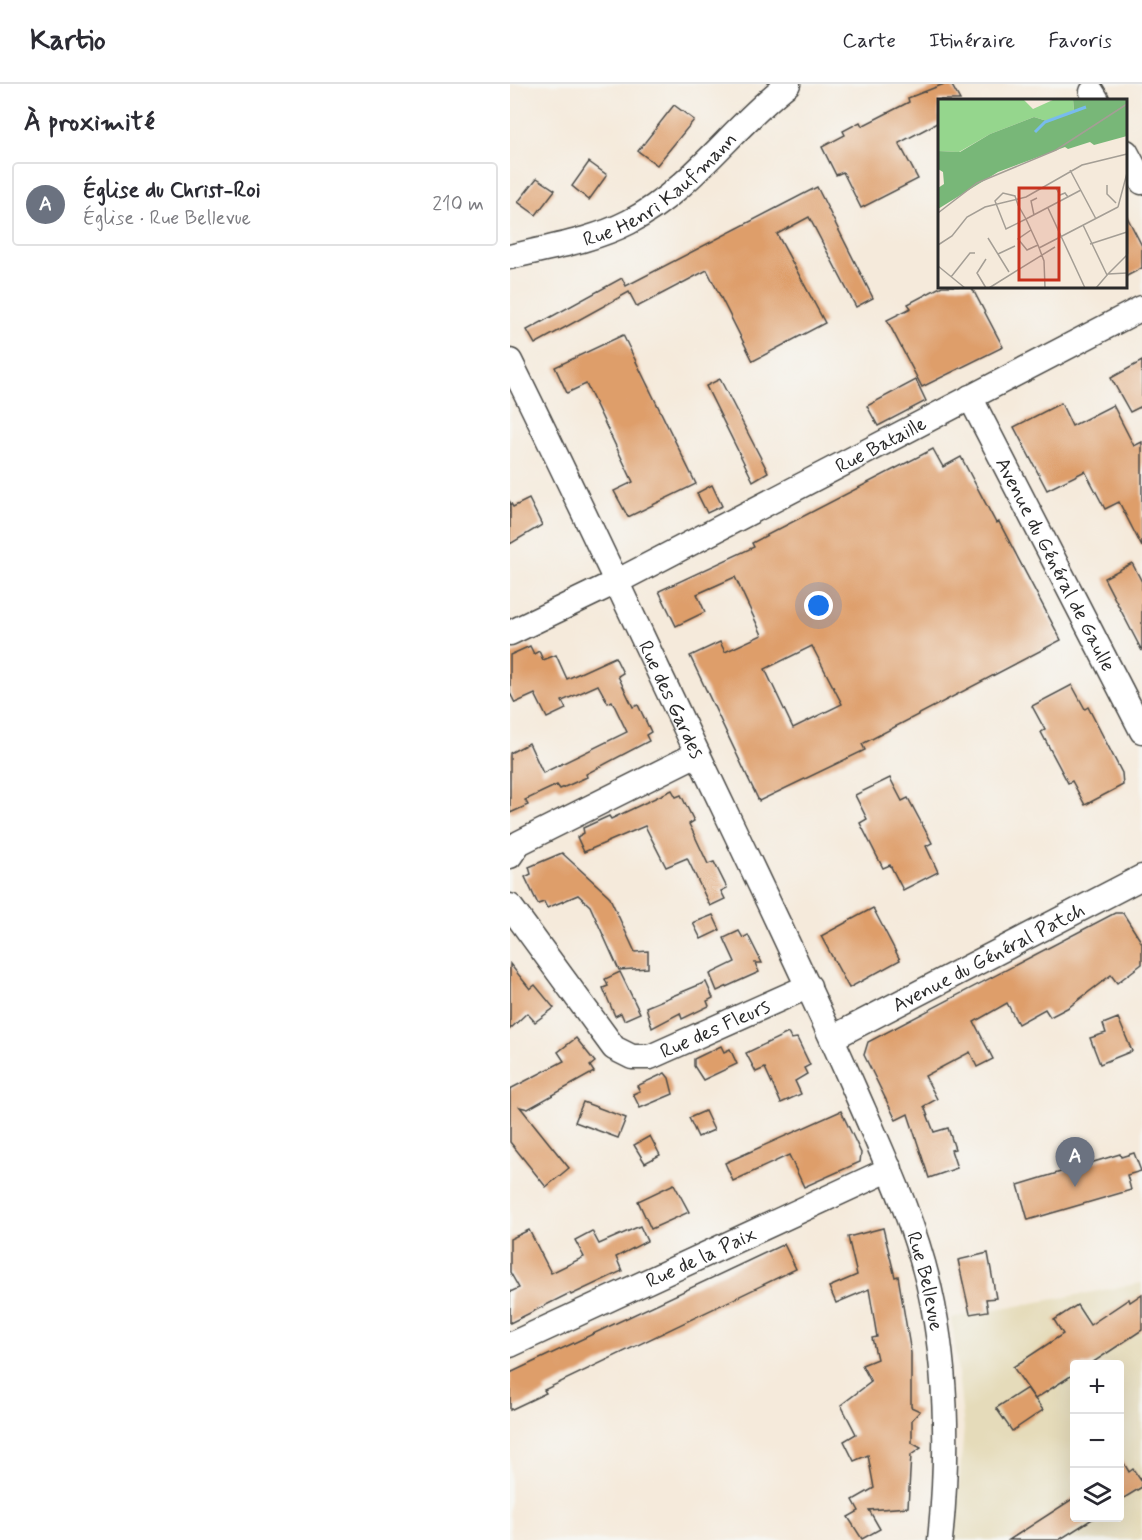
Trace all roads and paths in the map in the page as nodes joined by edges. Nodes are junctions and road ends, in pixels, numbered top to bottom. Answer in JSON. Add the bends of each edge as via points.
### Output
{"nodes":[{"id":1,"x":784,"y":85,"type":"edge"},
{"id":2,"x":1127,"y":156,"type":"edge"},
{"id":3,"x":1142,"y":182,"type":"edge"},
{"id":4,"x":510,"y":257,"type":"edge"},
{"id":5,"x":1142,"y":308,"type":"edge"},
{"id":6,"x":510,"y":362,"type":"edge"},
{"id":7,"x":970,"y":397,"type":"junction"},
{"id":8,"x":618,"y":581,"type":"junction"},
{"id":9,"x":510,"y":633,"type":"edge"},
{"id":10,"x":1142,"y":731,"type":"edge"},
{"id":11,"x":697,"y":754,"type":"junction"},
{"id":12,"x":510,"y":856,"type":"edge"},
{"id":13,"x":1142,"y":877,"type":"edge"},
{"id":14,"x":510,"y":906,"type":"edge"},
{"id":15,"x":809,"y":986,"type":"junction"},
{"id":16,"x":832,"y":1038,"type":"junction"},
{"id":17,"x":890,"y":1169,"type":"junction"},
{"id":18,"x":510,"y":1345,"type":"edge"},
{"id":19,"x":940,"y":1540,"type":"edge"}],
"edges":[{"from":1,"to":4,"type":"street","name":"Rue Henri Kaufmann","via":[[666,197],[629,222],[591,237]]},
{"from":2,"to":3,"type":"street"},
{"from":5,"to":7,"type":"street","name":"Rue Bataille"},
{"from":6,"to":8,"type":"street","name":"Rue des Gardes"},
{"from":7,"to":8,"type":"street","name":"Rue Bataille"},
{"from":7,"to":10,"type":"street","name":"Avenue du Général de Gaulle"},
{"from":8,"to":9,"type":"street","name":"Rue Bataille"},
{"from":8,"to":11,"type":"street","name":"Rue des Gardes"},
{"from":11,"to":12,"type":"street","via":[[519,843]]},
{"from":11,"to":15,"type":"street","name":"Rue des Gardes"},
{"from":13,"to":16,"type":"street","name":"Avenue du Général Patch"},
{"from":14,"to":15,"type":"street","name":"Rue des Fleurs","via":[[614,1048],[632,1057],[650,1057]]},
{"from":15,"to":16,"type":"street","name":"Rue des Gardes"},
{"from":16,"to":17,"type":"street","name":"Rue Bellevue"},
{"from":17,"to":18,"type":"street","name":"Rue de la Paix"},
{"from":17,"to":19,"type":"street","name":"Rue Bellevue","via":[[932,1301],[941,1355],[946,1457]]}]}
